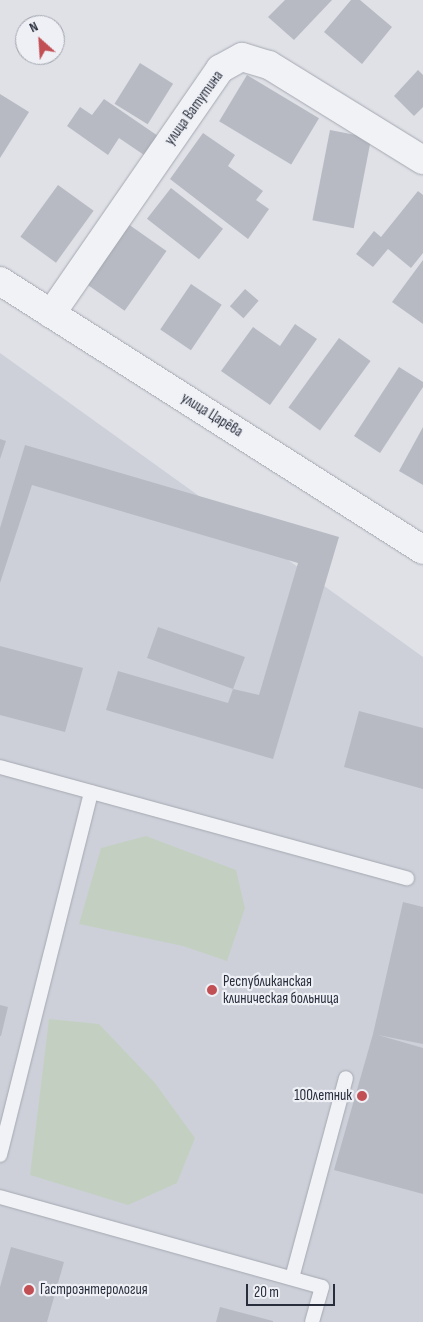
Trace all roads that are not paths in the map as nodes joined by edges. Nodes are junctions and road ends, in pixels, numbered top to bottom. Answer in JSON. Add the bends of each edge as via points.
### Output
{"nodes":[{"id":1,"x":423,"y":160,"type":"edge"},
{"id":2,"x":0,"y":281,"type":"edge"},
{"id":3,"x":51,"y":314,"type":"junction"},
{"id":4,"x":423,"y":550,"type":"edge"},
{"id":5,"x":0,"y":767,"type":"edge"},
{"id":6,"x":91,"y":792,"type":"junction"},
{"id":7,"x":407,"y":878,"type":"dead end"},
{"id":8,"x":346,"y":1078,"type":"dead end"},
{"id":9,"x":0,"y":1155,"type":"edge"},
{"id":10,"x":0,"y":1197,"type":"edge"},
{"id":11,"x":292,"y":1278,"type":"junction"},
{"id":12,"x":312,"y":1322,"type":"edge"}],
"edges":[{"from":1,"to":3,"type":"street","name":"улица Ватутина","via":[[269,65],[242,56],[220,69]]},
{"from":2,"to":3,"type":"street","name":"улица Царёва"},
{"from":3,"to":4,"type":"street","name":"улица Царёва"},
{"from":5,"to":6,"type":"lane"},
{"from":6,"to":7,"type":"lane"},
{"from":6,"to":9,"type":"lane"},
{"from":8,"to":11,"type":"lane"},
{"from":10,"to":11,"type":"lane"},
{"from":11,"to":12,"type":"lane","via":[[322,1287]]}]}
